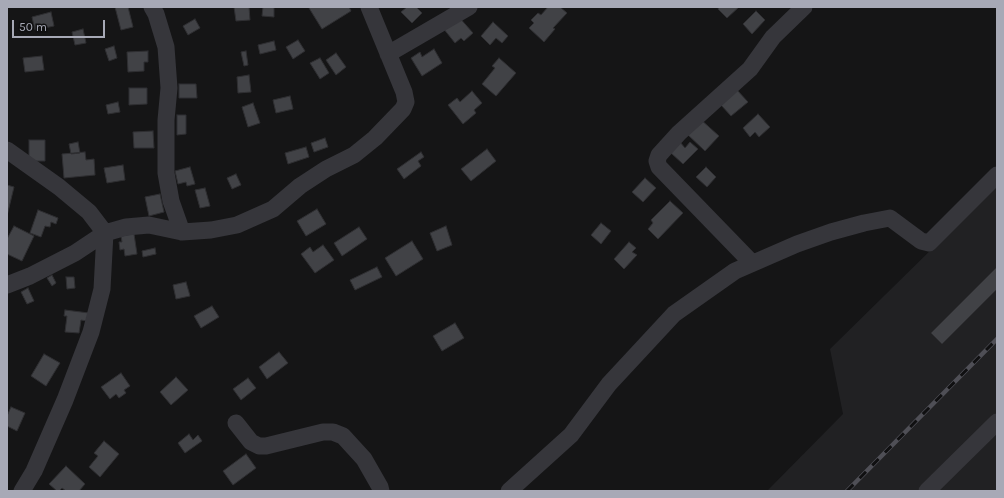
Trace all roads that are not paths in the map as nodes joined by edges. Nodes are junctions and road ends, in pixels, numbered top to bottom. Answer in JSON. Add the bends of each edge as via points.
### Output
{"nodes":[{"id":1,"x":152,"y":7,"type":"edge"},
{"id":2,"x":369,"y":7,"type":"edge"},
{"id":3,"x":469,"y":7,"type":"edge"},
{"id":4,"x":804,"y":7,"type":"edge"},
{"id":5,"x":388,"y":54,"type":"junction"},
{"id":6,"x":7,"y":150,"type":"edge"},
{"id":7,"x":7,"y":166,"type":"edge"},
{"id":8,"x":34,"y":169,"type":"junction"},
{"id":9,"x":997,"y":175,"type":"edge"},
{"id":10,"x":182,"y":232,"type":"junction"},
{"id":11,"x":105,"y":233,"type":"junction"},
{"id":12,"x":752,"y":263,"type":"junction"},
{"id":13,"x":7,"y":285,"type":"edge"},
{"id":14,"x":997,"y":422,"type":"edge"},
{"id":15,"x":236,"y":423,"type":"dead end"},
{"id":16,"x":22,"y":491,"type":"edge"},
{"id":17,"x":381,"y":491,"type":"edge"},
{"id":18,"x":509,"y":491,"type":"edge"},
{"id":19,"x":927,"y":491,"type":"edge"}],
"edges":[{"from":1,"to":10,"type":"street","via":[[166,47],[169,88],[166,173],[171,201]]},
{"from":2,"to":5,"type":"street"},
{"from":3,"to":5,"type":"street"},
{"from":4,"to":12,"type":"street","via":[[773,37],[750,69],[678,133],[657,161],[659,167]]},
{"from":5,"to":10,"type":"street","via":[[406,102],[403,109],[375,138],[354,155],[300,186],[273,209],[237,225]]},
{"from":6,"to":8,"type":"street"},
{"from":7,"to":8,"type":"street"},
{"from":8,"to":11,"type":"street","via":[[89,212]]},
{"from":9,"to":12,"type":"street","via":[[929,243],[921,241],[890,218],[864,222],[831,232]]},
{"from":10,"to":11,"type":"street","via":[[149,225],[126,227]]},
{"from":11,"to":13,"type":"street","via":[[75,253]]},
{"from":11,"to":16,"type":"street","via":[[102,289],[91,332],[65,400],[34,471]]},
{"from":12,"to":18,"type":"street","via":[[735,270],[674,314],[609,384],[570,435]]},
{"from":14,"to":19,"type":"street"},
{"from":15,"to":17,"type":"street","via":[[250,442],[259,446],[323,432],[343,436],[364,459]]}]}
